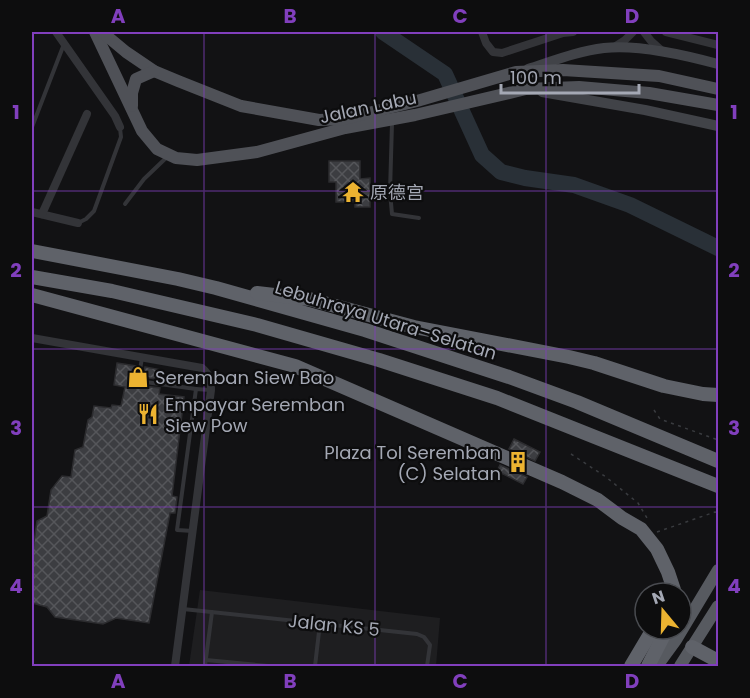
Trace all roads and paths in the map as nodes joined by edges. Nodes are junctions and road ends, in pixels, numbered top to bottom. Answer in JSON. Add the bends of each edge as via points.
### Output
{"nodes":[{"id":1,"x":56,"y":32,"type":"edge"},
{"id":2,"x":95,"y":32,"type":"edge"},
{"id":3,"x":102,"y":32,"type":"edge"},
{"id":4,"x":482,"y":32,"type":"edge"},
{"id":5,"x":573,"y":32,"type":"edge"},
{"id":6,"x":633,"y":32,"type":"edge"},
{"id":7,"x":644,"y":32,"type":"edge"},
{"id":8,"x":666,"y":32,"type":"edge"},
{"id":9,"x":65,"y":42,"type":"junction"},
{"id":10,"x":718,"y":45,"type":"edge"},
{"id":11,"x":614,"y":47,"type":"junction"},
{"id":12,"x":662,"y":51,"type":"junction"},
{"id":13,"x":718,"y":64,"type":"edge"},
{"id":14,"x":154,"y":71,"type":"junction"},
{"id":15,"x":516,"y":72,"type":"junction"},
{"id":16,"x":526,"y":89,"type":"junction"},
{"id":17,"x":718,"y":89,"type":"edge"},
{"id":18,"x":718,"y":105,"type":"edge"},
{"id":19,"x":132,"y":111,"type":"junction"},
{"id":20,"x":87,"y":114,"type":"dead end"},
{"id":21,"x":392,"y":119,"type":"junction"},
{"id":22,"x":718,"y":126,"type":"edge"},
{"id":23,"x":32,"y":127,"type":"edge"},
{"id":24,"x":120,"y":127,"type":"joint"},
{"id":25,"x":169,"y":155,"type":"junction"},
{"id":26,"x":125,"y":204,"type":"dead end"},
{"id":27,"x":32,"y":212,"type":"edge"},
{"id":28,"x":42,"y":214,"type":"junction"},
{"id":29,"x":419,"y":218,"type":"dead end"},
{"id":30,"x":78,"y":223,"type":"joint"},
{"id":31,"x":32,"y":250,"type":"edge"},
{"id":32,"x":32,"y":277,"type":"edge"},
{"id":33,"x":216,"y":288,"type":"junction"},
{"id":34,"x":32,"y":295,"type":"edge"},
{"id":35,"x":32,"y":338,"type":"edge"},
{"id":36,"x":142,"y":357,"type":"junction"},
{"id":37,"x":196,"y":389,"type":"junction"},
{"id":38,"x":211,"y":390,"type":"junction"},
{"id":39,"x":718,"y":395,"type":"edge"},
{"id":40,"x":654,"y":410,"type":"dead end"},
{"id":41,"x":718,"y":440,"type":"edge"},
{"id":42,"x":571,"y":454,"type":"dead end"},
{"id":43,"x":718,"y":461,"type":"edge"},
{"id":44,"x":718,"y":486,"type":"edge"},
{"id":45,"x":718,"y":513,"type":"edge"},
{"id":46,"x":647,"y":519,"type":"dead end"},
{"id":47,"x":193,"y":531,"type":"junction"},
{"id":48,"x":654,"y":533,"type":"dead end"},
{"id":49,"x":718,"y":570,"type":"edge"},
{"id":50,"x":668,"y":572,"type":"junction"},
{"id":51,"x":667,"y":581,"type":"edge"},
{"id":52,"x":671,"y":581,"type":"edge"},
{"id":53,"x":718,"y":606,"type":"edge"},
{"id":54,"x":183,"y":609,"type":"junction"},
{"id":55,"x":212,"y":612,"type":"junction"},
{"id":56,"x":320,"y":623,"type":"junction"},
{"id":57,"x":646,"y":641,"type":"edge"},
{"id":58,"x":661,"y":641,"type":"edge"},
{"id":59,"x":692,"y":647,"type":"junction"},
{"id":60,"x":206,"y":660,"type":"junction"},
{"id":61,"x":718,"y":661,"type":"edge"},
{"id":62,"x":175,"y":666,"type":"edge"},
{"id":63,"x":205,"y":666,"type":"edge"},
{"id":64,"x":268,"y":666,"type":"edge"},
{"id":65,"x":315,"y":666,"type":"edge"},
{"id":66,"x":427,"y":666,"type":"edge"},
{"id":67,"x":631,"y":666,"type":"edge"},
{"id":68,"x":648,"y":666,"type":"edge"},
{"id":69,"x":657,"y":666,"type":"edge"},
{"id":70,"x":680,"y":666,"type":"edge"}],
"edges":[{"from":1,"to":9,"type":"street"},
{"from":2,"to":19,"type":"main road"},
{"from":3,"to":14,"type":"main road","name":"Jalan Labu"},
{"from":4,"to":5,"type":"street","via":[[493,52],[502,53]]},
{"from":6,"to":11,"type":"street"},
{"from":7,"to":12,"type":"street"},
{"from":8,"to":10,"type":"street"},
{"from":9,"to":23,"type":"lane"},
{"from":9,"to":24,"type":"street"},
{"from":11,"to":12,"type":"main road","name":"Jalan Labu"},
{"from":11,"to":15,"type":"main road","name":"Jalan Labu","via":[[590,50]]},
{"from":12,"to":13,"type":"main road","name":"Jalan Labu"},
{"from":14,"to":15,"type":"main road","name":"Jalan Labu","via":[[241,106],[319,120],[344,119]]},
{"from":14,"to":19,"type":"main road","via":[[136,79]]},
{"from":15,"to":17,"type":"main road","via":[[563,70],[659,76]]},
{"from":16,"to":18,"type":"main road","via":[[579,87],[650,93]]},
{"from":16,"to":21,"type":"main road","name":"Jalan Labu"},
{"from":16,"to":22,"type":"main road","name":"Jalan Labu"},
{"from":19,"to":25,"type":"main road","via":[[157,149]]},
{"from":20,"to":28,"type":"street"},
{"from":21,"to":25,"type":"main road","name":"Jalan Labu","via":[[257,152],[197,160]]},
{"from":21,"to":29,"type":"lane","via":[[392,214]]},
{"from":24,"to":30,"type":"lane","via":[[121,137],[94,211]]},
{"from":25,"to":26,"type":"lane"},
{"from":27,"to":28,"type":"street"},
{"from":28,"to":30,"type":"street"},
{"from":31,"to":33,"type":"highway","name":"Lebuhraya Utara–Selatan"},
{"from":32,"to":44,"type":"highway","via":[[112,291],[246,323],[379,360],[497,398]]},
{"from":33,"to":39,"type":"highway","via":[[309,299],[414,327],[594,363],[664,386]]},
{"from":33,"to":43,"type":"highway","name":"Lebuhraya Utara–Selatan","via":[[365,330],[509,377]]},
{"from":34,"to":50,"type":"highway","via":[[295,366],[517,462],[598,500],[641,529]]},
{"from":35,"to":36,"type":"street"},
{"from":36,"to":37,"type":"lane","via":[[138,381]]},
{"from":36,"to":38,"type":"street","via":[[202,368],[209,374]]},
{"from":37,"to":38,"type":"lane"},
{"from":37,"to":47,"type":"lane","via":[[177,530]]},
{"from":38,"to":47,"type":"street"},
{"from":40,"to":41,"type":"path","via":[[660,419]]},
{"from":42,"to":46,"type":"path","via":[[638,503]]},
{"from":45,"to":48,"type":"path"},
{"from":47,"to":54,"type":"street"},
{"from":49,"to":69,"type":"highway"},
{"from":50,"to":51,"type":"highway"},
{"from":50,"to":52,"type":"highway"},
{"from":53,"to":59,"type":"highway"},
{"from":54,"to":55,"type":"lane","name":"Jalan KS 5"},
{"from":54,"to":62,"type":"street"},
{"from":55,"to":56,"type":"lane","name":"Jalan KS 5"},
{"from":55,"to":60,"type":"lane"},
{"from":56,"to":65,"type":"lane"},
{"from":56,"to":66,"type":"lane","name":"Jalan KS 5","via":[[417,634],[430,645]]},
{"from":57,"to":67,"type":"highway"},
{"from":58,"to":68,"type":"highway"},
{"from":59,"to":61,"type":"highway"},
{"from":59,"to":70,"type":"highway"},
{"from":60,"to":63,"type":"lane"},
{"from":60,"to":64,"type":"lane"}]}
